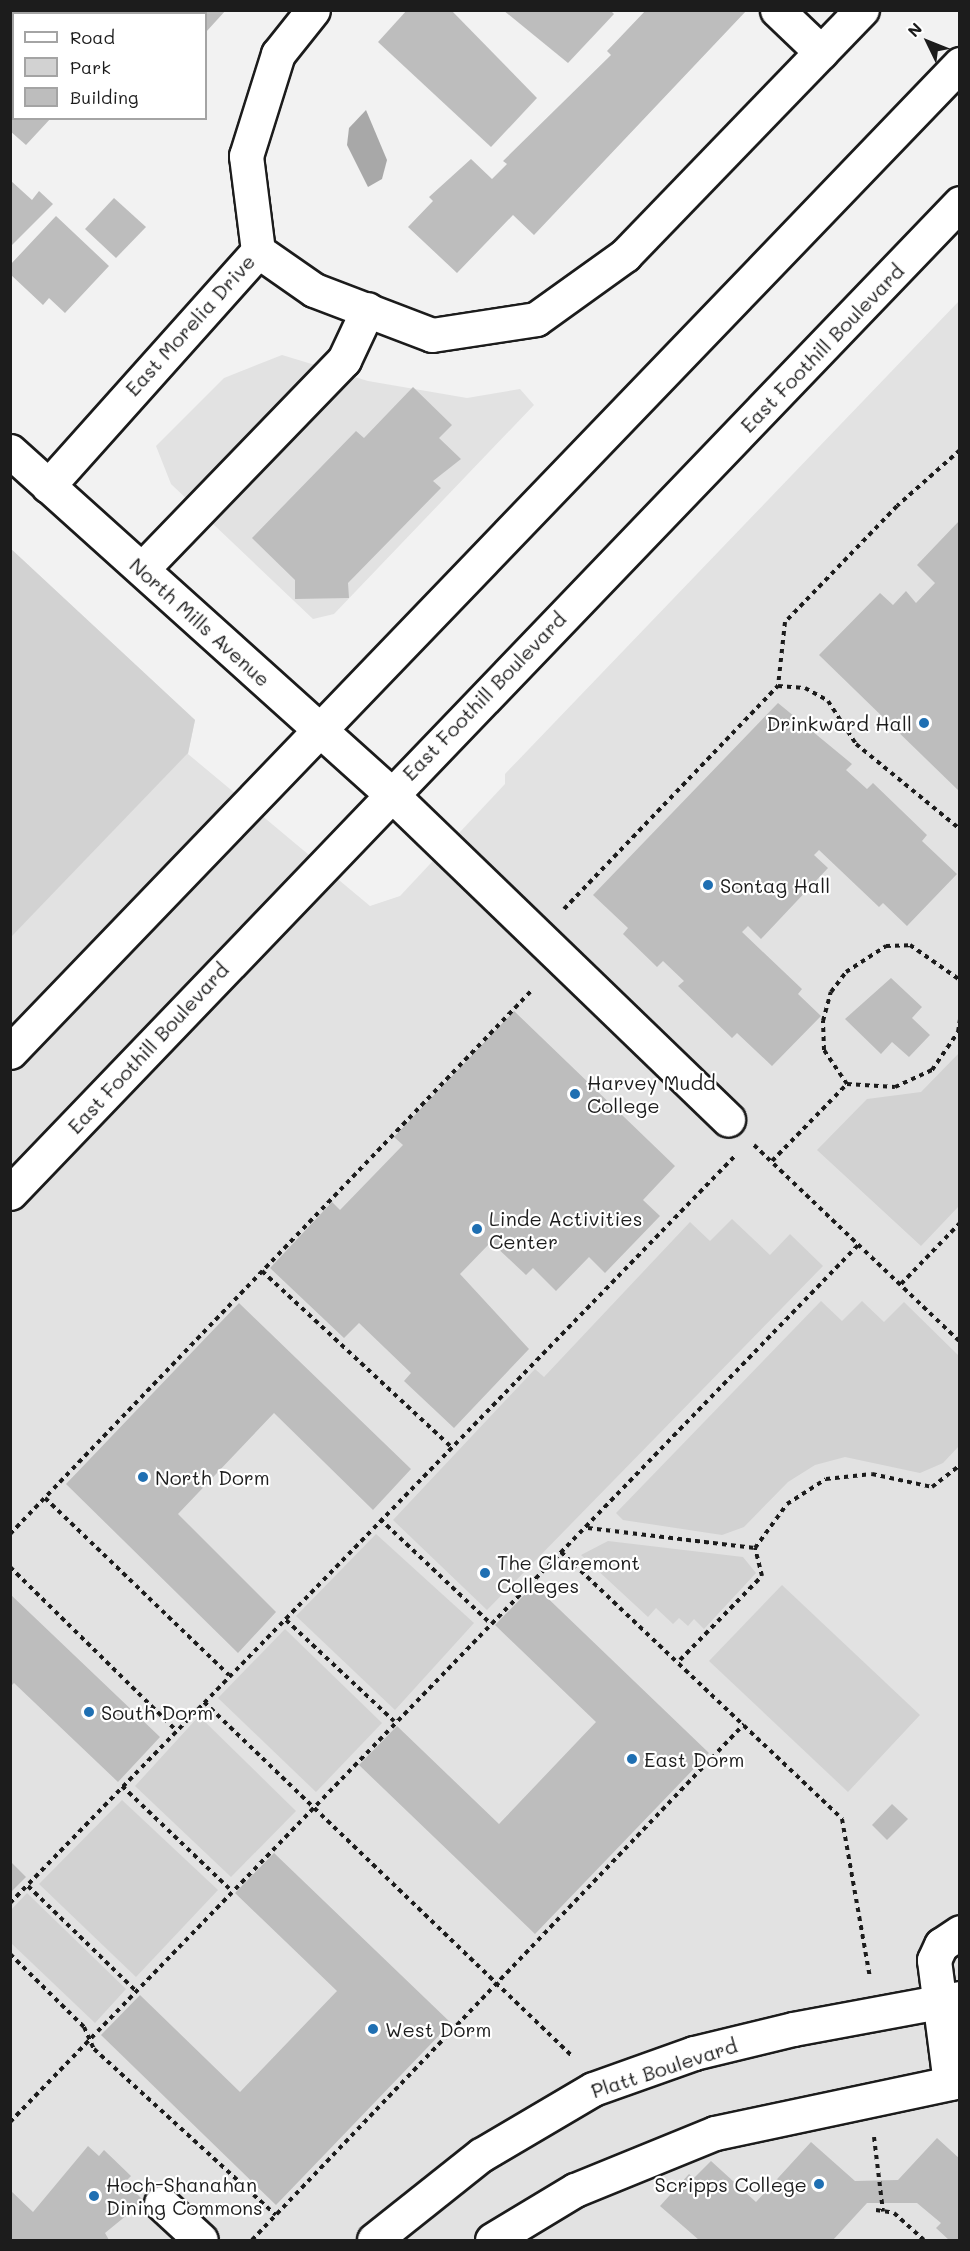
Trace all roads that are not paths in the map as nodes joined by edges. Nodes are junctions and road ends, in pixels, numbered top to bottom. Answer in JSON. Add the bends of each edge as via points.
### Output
{"nodes":[{"id":1,"x":313,"y":10,"type":"edge"},
{"id":2,"x":777,"y":10,"type":"edge"},
{"id":3,"x":862,"y":10,"type":"edge"},
{"id":4,"x":821,"y":52,"type":"junction"},
{"id":5,"x":960,"y":64,"type":"edge"},
{"id":6,"x":960,"y":203,"type":"edge"},
{"id":7,"x":258,"y":251,"type":"junction"},
{"id":8,"x":368,"y":309,"type":"junction"},
{"id":9,"x":10,"y":451,"type":"edge"},
{"id":10,"x":48,"y":486,"type":"junction"},
{"id":11,"x":142,"y":569,"type":"junction"},
{"id":12,"x":320,"y":730,"type":"junction"},
{"id":13,"x":390,"y":793,"type":"junction"},
{"id":14,"x":10,"y":1052,"type":"edge"},
{"id":15,"x":728,"y":1119,"type":"dead end"},
{"id":16,"x":10,"y":1193,"type":"edge"},
{"id":17,"x":960,"y":1932,"type":"edge"},
{"id":18,"x":949,"y":2000,"type":"edge"},
{"id":19,"x":955,"y":2082,"type":"edge"},
{"id":20,"x":161,"y":2203,"type":"dead end"},
{"id":21,"x":201,"y":2241,"type":"edge"},
{"id":22,"x":374,"y":2241,"type":"edge"},
{"id":23,"x":492,"y":2241,"type":"edge"}],
"edges":[{"from":1,"to":7,"type":"main road","name":"East Morelia Drive","via":[[278,54],[246,156]]},
{"from":2,"to":4,"type":"main road"},
{"from":3,"to":4,"type":"main road"},
{"from":4,"to":8,"type":"main road","via":[[625,255],[536,319],[432,335]]},
{"from":5,"to":12,"type":"main road"},
{"from":6,"to":13,"type":"main road","name":"East Foothill Boulevard"},
{"from":7,"to":8,"type":"main road","via":[[314,290]]},
{"from":7,"to":10,"type":"main road","name":"East Morelia Drive"},
{"from":8,"to":11,"type":"main road","via":[[344,360]]},
{"from":9,"to":10,"type":"main road","name":"North Mills Avenue"},
{"from":10,"to":11,"type":"main road","name":"North Mills Avenue"},
{"from":11,"to":12,"type":"main road","name":"North Mills Avenue"},
{"from":12,"to":13,"type":"main road","name":"North Mills Avenue"},
{"from":12,"to":14,"type":"main road"},
{"from":13,"to":15,"type":"main road","name":"North Mills Avenue"},
{"from":13,"to":16,"type":"main road","name":"East Foothill Boulevard"},
{"from":17,"to":18,"type":"main road","via":[[941,1945],[934,1960]]},
{"from":18,"to":19,"type":"main road"},
{"from":18,"to":22,"type":"main road","name":"Platt Boulevard","via":[[876,2012],[694,2053],[593,2089],[481,2155]]},
{"from":19,"to":23,"type":"main road","via":[[715,2133],[634,2162],[533,2213]]},
{"from":20,"to":21,"type":"main road"}]}
